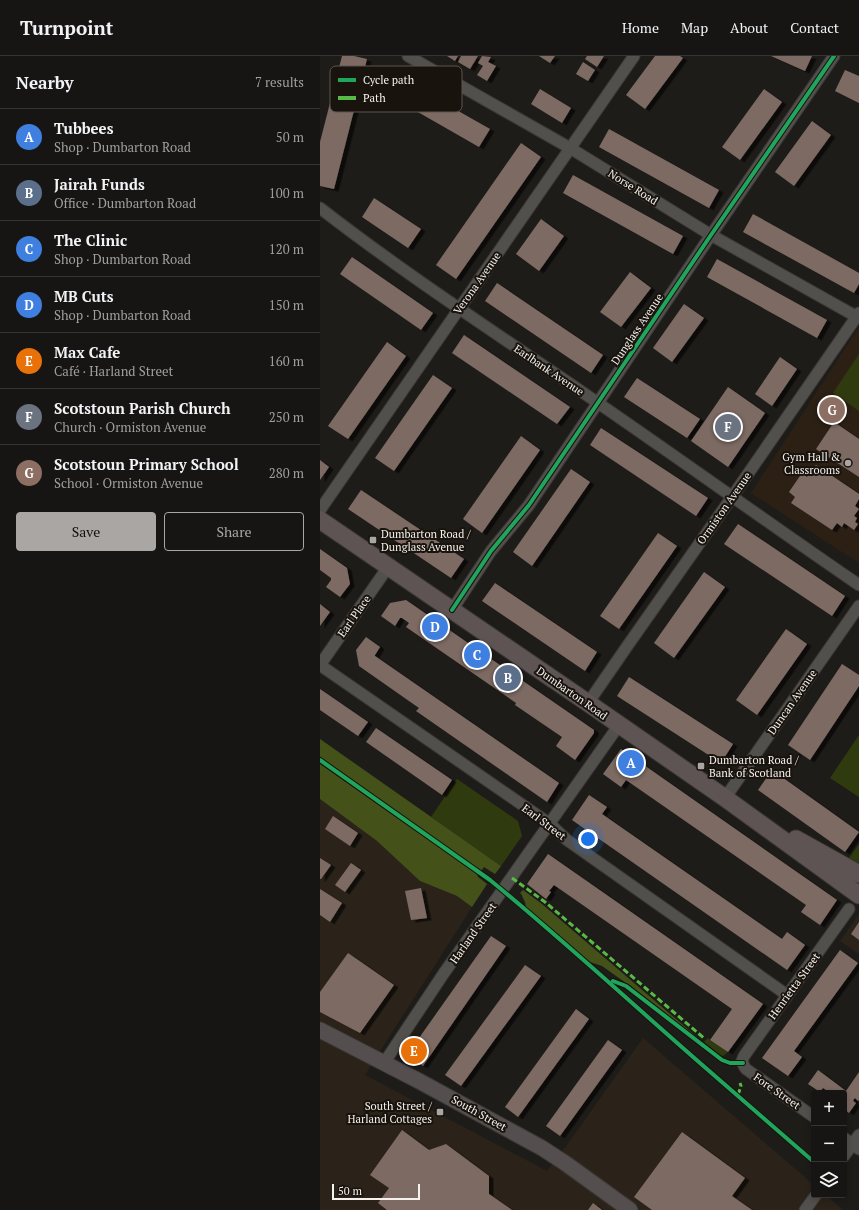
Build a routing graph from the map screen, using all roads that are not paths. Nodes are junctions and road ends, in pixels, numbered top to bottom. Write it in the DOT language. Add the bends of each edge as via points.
graph roads {
  1 [pos="408,56"];
  2 [pos="634,56"];
  3 [pos="834,56"];
  4 [pos="426,66"];
  5 [pos="462,87"];
  6 [pos="570,148"];
  7 [pos="320,208"];
  8 [pos="710,235"];
  9 [pos="459,308"];
  10 [pos="858,316"];
  11 [pos="598,403"];
  12 [pos="732,498"];
  13 [pos="320,510"];
  14 [pos="320,520"];
  15 [pos="388,566"];
  16 [pos="859,585"];
  17 [pos="859,606"];
  18 [pos="452,610"];
  19 [pos="320,665"];
  20 [pos="588,703"];
  21 [pos="619,725"];
  22 [pos="725,798"];
  23 [pos="550,824"];
  24 [pos="859,874"];
  25 [pos="854,902"];
  26 [pos="788,995"];
  27 [pos="320,1030"];
  28 [pos="384,1063"];
  29 [pos="743,1063"];
  30 [pos="811,1115"];
  31 [pos="854,1142"];
  32 [pos="847,1152"];
  33 [pos="814,1198"];
  34 [pos="630,1210"];
  35 [pos="805,1210"];
  1 -- 4 [label="street, Norse Road"];
  2 -- 6 [label="street, Verona Avenue"];
  3 -- 8 [label="street, Dunglass Avenue"];
  5 -- 6 [label="street, Norse Road"];
  6 -- 8 [label="street, Norse Road"];
  6 -- 9 [label="street, Verona Avenue"];
  7 -- 9 [label="street, Earlbank Avenue"];
  8 -- 10 [label="street, Norse Road"];
  8 -- 11 [label="street, Dunglass Avenue"];
  9 -- 11 [label="street, Earlbank Avenue"];
  9 -- 13 [label="street, Verona Avenue"];
  10 -- 12 [label="street, Ormiston Avenue"];
  11 -- 12 [label="street, Earlbank Avenue"];
  11 -- 18 [label="street, Dunglass Avenue" via="530,504 491,551"];
  12 -- 16 [label="street, Earlbank Avenue"];
  12 -- 20 [label="street, Ormiston Avenue"];
  14 -- 15 [label="main road, Dumbarton Road"];
  15 -- 18 [label="main road, Dumbarton Road"];
  15 -- 19 [label="street, Earl Place"];
  17 -- 22 [label="street, Duncan Avenue"];
  18 -- 20 [label="main road, Dumbarton Road"];
  19 -- 23 [label="street, Earl Street"];
  20 -- 21 [label="main road, Dumbarton Road"];
  21 -- 22 [label="main road, Dumbarton Road"];
  21 -- 23 [label="street, Harland Street"];
  22 -- 24 [label="main road, Dumbarton Road"];
  22 -- 25 [label="main road, Dumbarton Road"];
  23 -- 26 [label="street, Earl Street" via="567,840"];
  23 -- 28 [label="street, Harland Street" via="444,973"];
  25 -- 26 [label="street, Henrietta Street"];
  26 -- 29 [label="street, Henrietta Street" via="744,1056"];
  27 -- 28 [label="street, South Street"];
  28 -- 34 [label="street, South Street" via="542,1148"];
  29 -- 30 [label="street, Fore Street" via="746,1069"];
  31 -- 32 [label="street"];
  33 -- 35 [label="street"];
}
